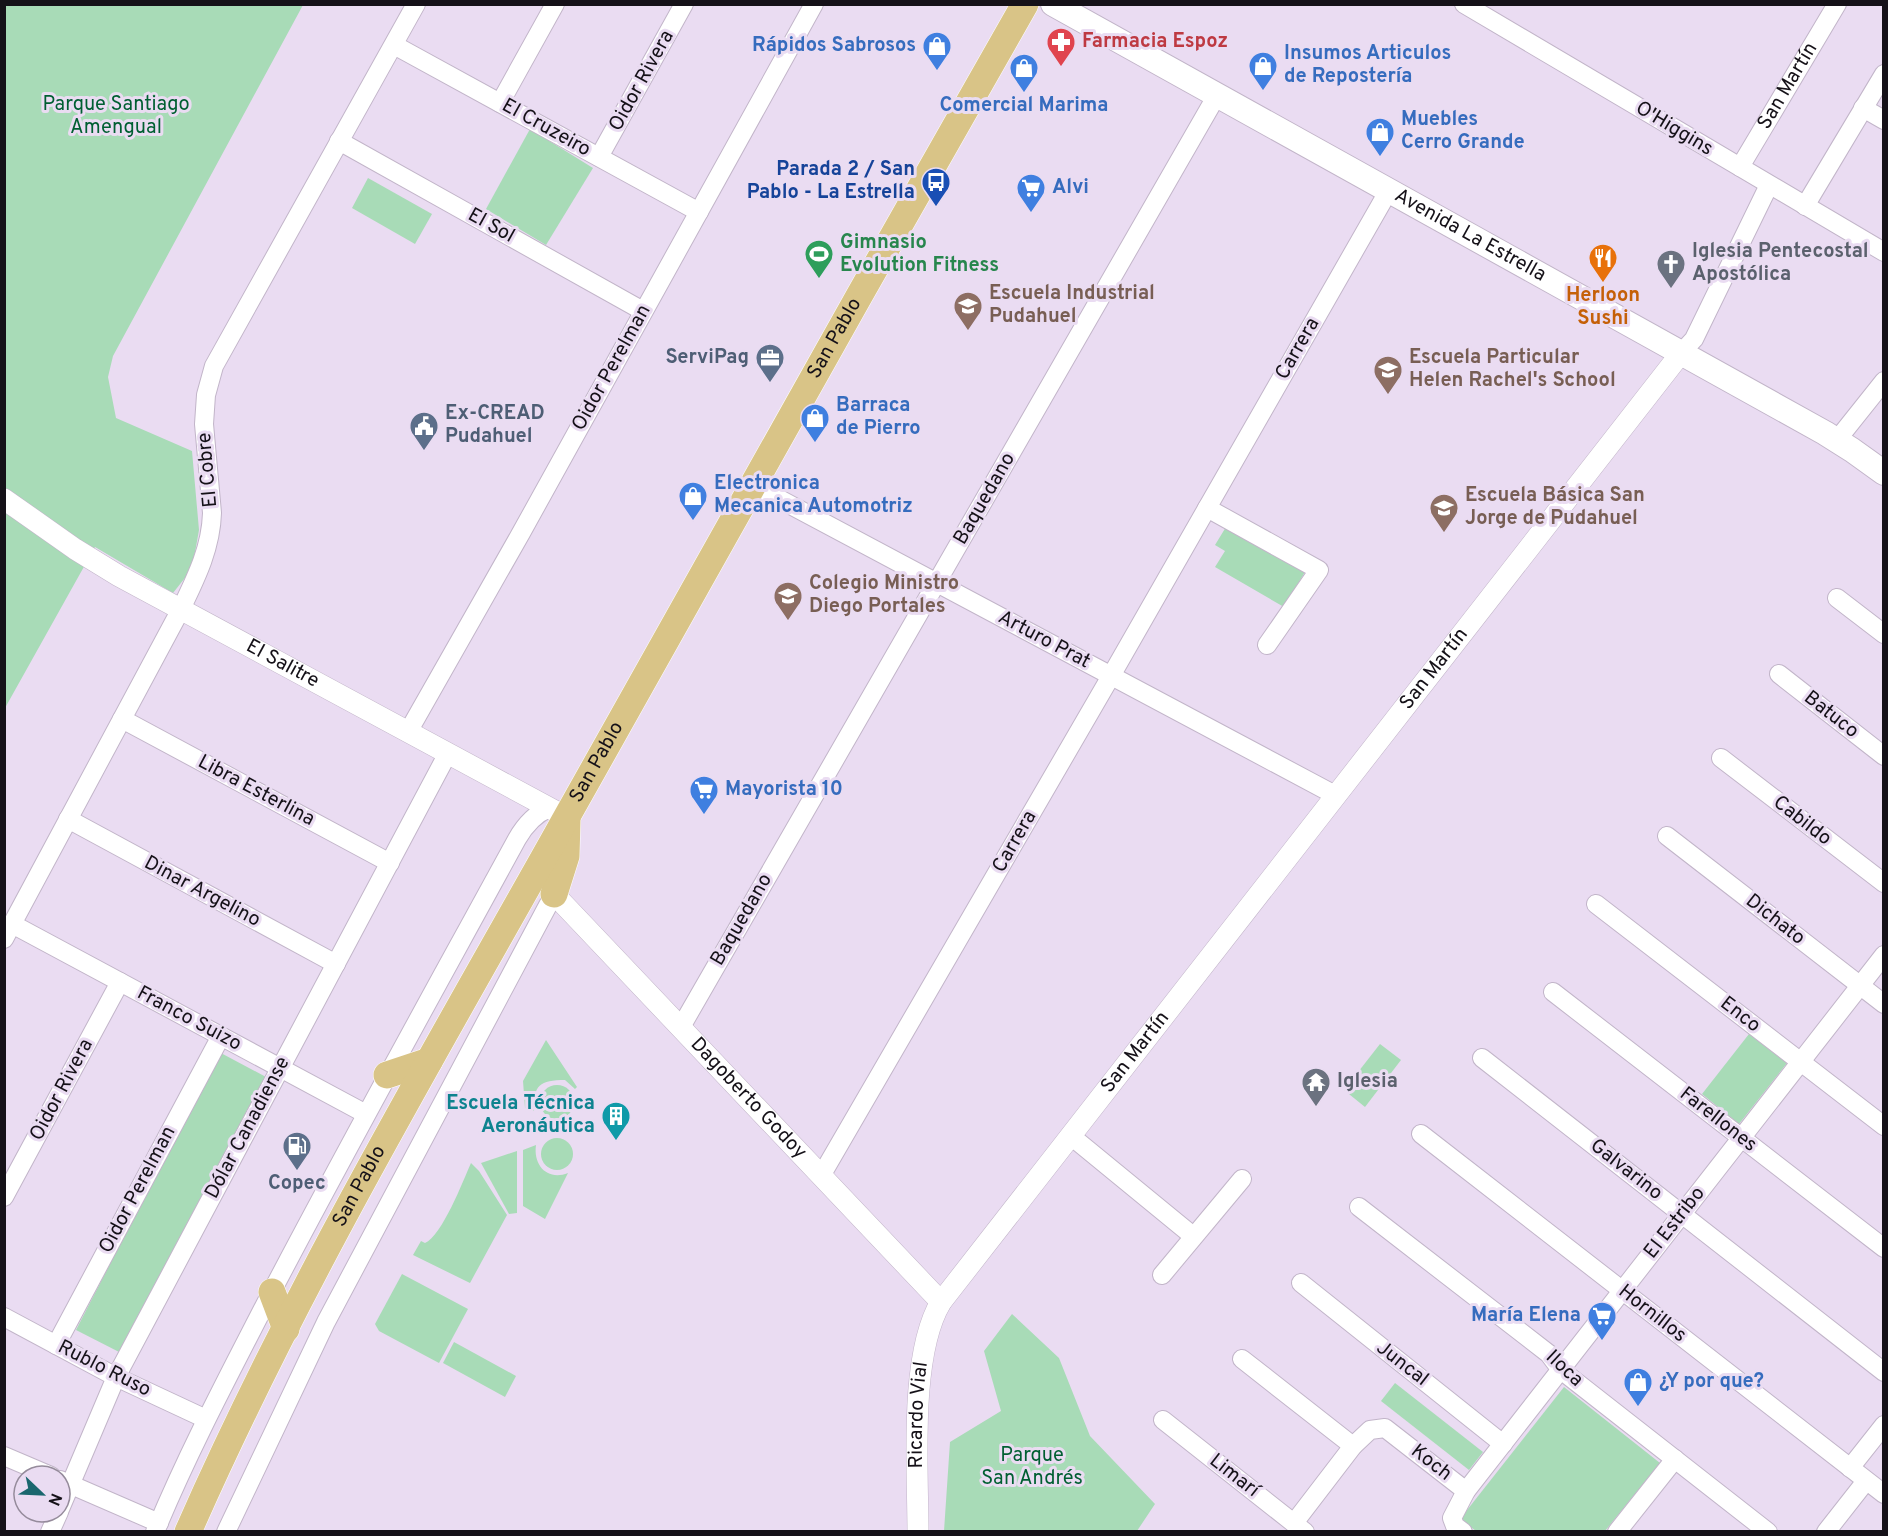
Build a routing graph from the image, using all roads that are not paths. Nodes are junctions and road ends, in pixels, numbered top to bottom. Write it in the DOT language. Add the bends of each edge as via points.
graph roads {
  1 [pos="416,4"];
  2 [pos="555,4"];
  3 [pos="684,4"];
  4 [pos="814,4"];
  5 [pos="1025,4"];
  6 [pos="1053,4"];
  7 [pos="1464,4"];
  8 [pos="1837,4"];
  9 [pos="394,45"];
  10 [pos="1884,74"];
  11 [pos="1217,95"];
  12 [pos="500,103"];
  13 [pos="1863,108"];
  14 [pos="1884,120"];
  15 [pos="339,141"];
  16 [pos="599,157"];
  17 [pos="1740,167"];
  18 [pos="1769,185"];
  19 [pos="1389,190"];
  20 [pos="1805,206"];
  21 [pos="699,212"];
  22 [pos="1884,252"];
  23 [pos="643,311"];
  24 [pos="1681,353"];
  25 [pos="1884,381"];
  26 [pos="1837,440"];
  27 [pos="1884,473"];
  28 [pos="753,485"];
  29 [pos="4,499"];
  30 [pos="1207,508"];
  31 [pos="936,583"];
  32 [pos="1837,598"];
  33 [pos="181,609"];
  34 [pos="1884,634"];
  35 [pos="1267,645"];
  36 [pos="1779,674"];
  37 [pos="1111,676"];
  38 [pos="122,718"];
  39 [pos="408,732"];
  40 [pos="448,753"];
  41 [pos="1884,756"];
  42 [pos="1721,758"];
  43 [pos="1335,795"];
  44 [pos="558,812"];
  45 [pos="68,819"];
  46 [pos="1667,836"];
  47 [pos="390,863"];
  48 [pos="1884,884"];
  49 [pos="554,894"];
  50 [pos="1596,904"];
  51 [pos="8,932"];
  52 [pos="1884,955"];
  53 [pos="336,964"];
  54 [pos="120,982"];
  55 [pos="1860,986"];
  56 [pos="1554,992"];
  57 [pos="1884,1004"];
  58 [pos="681,1027"];
  59 [pos="220,1036"];
  60 [pos="1482,1058"];
  61 [pos="429,1061"];
  62 [pos="1800,1062"];
  63 [pos="281,1068"];
  64 [pos="387,1075"];
  65 [pos="366,1114"];
  66 [pos="1884,1126"];
  67 [pos="1421,1134"];
  68 [pos="1071,1136"];
  69 [pos="1741,1138"];
  70 [pos="821,1176"];
  71 [pos="1242,1179"];
  72 [pos="4,1197"];
  73 [pos="1359,1206"];
  74 [pos="1682,1214"];
  75 [pos="1193,1236"];
  76 [pos="1884,1248"];
  77 [pos="1162,1275"];
  78 [pos="1301,1283"];
  79 [pos="1622,1290"];
  80 [pos="272,1292"];
  81 [pos="941,1302"];
  82 [pos="4,1317"];
  83 [pos="286,1329"];
  84 [pos="56,1345"];
  85 [pos="1242,1359"];
  86 [pos="1560,1370"];
  87 [pos="1884,1372"];
  88 [pos="116,1377"];
  89 [pos="206,1419"];
  90 [pos="1163,1420"];
  91 [pos="1884,1425"];
  92 [pos="1503,1444"];
  93 [pos="1353,1446"];
  94 [pos="4,1456"];
  95 [pos="1675,1459"];
  96 [pos="23,1464"];
  97 [pos="72,1468"];
  98 [pos="1850,1468"];
  99 [pos="1866,1481"];
  100 [pos="72,1485"];
  101 [pos="1466,1491"];
  102 [pos="1884,1494"];
  103 [pos="157,1527"];
  104 [pos="1299,1527"];
  105 [pos="188,1532"];
  106 [pos="226,1532"];
  107 [pos="918,1532"];
  108 [pos="1463,1532"];
  109 [pos="1617,1532"];
  110 [pos="1768,1532"];
  111 [pos="1826,1532"];
  1 -- 9 [label="street, El Cobre"];
  2 -- 12 [label="street"];
  3 -- 16 [label="street, Oidor Rivera"];
  4 -- 21 [label="street, Oidor Perelman"];
  5 -- 28 [label="main road, San Pablo"];
  6 -- 11 [label="main road, Avenida La Estrella"];
  7 -- 17 [label="street, O'Higgins"];
  8 -- 17 [label="street, San Martín"];
  9 -- 12 [label="street, El Cruzeiro"];
  9 -- 15 [label="street, El Cobre"];
  10 -- 13 [label="street"];
  11 -- 19 [label="main road, Avenida La Estrella"];
  11 -- 31 [label="street, Baquedano"];
  12 -- 16 [label="street, El Cruzeiro"];
  13 -- 14 [label="street"];
  13 -- 20 [label="street"];
  15 -- 23 [label="street, El Sol"];
  15 -- 33 [label="street, El Cobre" via="214,366 204,424 212,527 200,570"];
  16 -- 21 [label="street, El Cruzeiro"];
  17 -- 18 [label="street, O'Higgins"];
  18 -- 20 [label="street, O'Higgins"];
  18 -- 24 [label="street, San Martín" via="1694,339"];
  19 -- 24 [label="main road, Avenida La Estrella"];
  19 -- 30 [label="street, Carrera"];
  20 -- 22 [label="street, O'Higgins"];
  21 -- 23 [label="street, Oidor Perelman"];
  23 -- 39 [label="street, Oidor Perelman"];
  24 -- 26 [label="main road, Avenida La Estrella"];
  24 -- 43 [label="street, San Martín"];
  25 -- 26 [label="street"];
  26 -- 27 [label="main road, Avenida La Estrella"];
  28 -- 31 [label="street, Arturo Prat"];
  28 -- 44 [label="main road, San Pablo"];
  29 -- 33 [label="street, El Salitre" via="90,559"];
  30 -- 35 [label="street" via="1319,570"];
  30 -- 37 [label="street, Carrera"];
  31 -- 37 [label="street, Arturo Prat"];
  31 -- 58 [label="street, Baquedano"];
  32 -- 34 [label="street"];
  33 -- 38 [label="street, El Cobre"];
  33 -- 39 [label="street, El Salitre"];
  36 -- 41 [label="street, Batuco"];
  37 -- 43 [label="street, Arturo Prat"];
  37 -- 70 [label="street, Carrera"];
  38 -- 45 [label="street, El Cobre"];
  38 -- 47 [label="street, Libra Esterlina"];
  39 -- 40 [label="street, El Salitre"];
  40 -- 44 [label="street, El Salitre"];
  40 -- 47 [label="street, Dólar Canadiense"];
  42 -- 48 [label="street, Cabildo"];
  43 -- 68 [label="street, San Martín"];
  44 -- 49 [label="main road" via="566,856"];
  44 -- 61 [label="main road, San Pablo"];
  44 -- 64 [label="street, San Pablo" via="539,813 521,832"];
  45 -- 51 [label="street, El Cobre"];
  45 -- 53 [label="street, Dinar Argelino"];
  46 -- 55 [label="street, Dichato"];
  47 -- 53 [label="street, Dólar Canadiense"];
  49 -- 58 [label="street, Dagoberto Godoy"];
  49 -- 106 [label="street, San Pablo" via="326,1322"];
  50 -- 62 [label="street, Enco"];
  51 -- 54 [label="street, Franco Suizo"];
  52 -- 55 [label="street, El Estribo"];
  53 -- 63 [label="street, Dólar Canadiense"];
  54 -- 59 [label="street, Franco Suizo"];
  54 -- 72 [label="street, Oidor Rivera"];
  55 -- 57 [label="street, Dichato"];
  55 -- 62 [label="street, El Estribo"];
  56 -- 69 [label="street, Farellones"];
  58 -- 70 [label="street, Dagoberto Godoy"];
  59 -- 63 [label="street, Franco Suizo"];
  59 -- 84 [label="street, Oidor Perelman"];
  60 -- 74 [label="street, Galvarino"];
  61 -- 64 [label="main road"];
  61 -- 83 [label="main road, San Pablo"];
  62 -- 66 [label="street, Enco"];
  62 -- 69 [label="street, El Estribo"];
  63 -- 65 [label="street, Franco Suizo"];
  63 -- 88 [label="street, Dólar Canadiense"];
  64 -- 65 [label="street, San Pablo"];
  65 -- 80 [label="street, San Pablo"];
  67 -- 79 [label="street, Hornillos"];
  68 -- 75 [label="street"];
  68 -- 81 [label="street, San Martín"];
  69 -- 74 [label="street, El Estribo"];
  69 -- 76 [label="street, Farellones"];
  70 -- 81 [label="street, Dagoberto Godoy"];
  71 -- 75 [label="street"];
  73 -- 86 [label="street, Iloca" via="1550,1354"];
  74 -- 79 [label="street, El Estribo"];
  74 -- 87 [label="street, Galvarino"];
  75 -- 77 [label="street"];
  78 -- 92 [label="street, Juncal"];
  79 -- 86 [label="street, El Estribo"];
  79 -- 98 [label="street, Hornillos"];
  80 -- 83 [label="main road"];
  80 -- 89 [label="street, San Pablo"];
  81 -- 107 [label="street, Ricardo Vial" via="929,1332 920,1383"];
  82 -- 84 [label="street, Rublo Ruso"];
  83 -- 105 [label="main road, San Pablo"];
  84 -- 88 [label="street, Rublo Ruso"];
  85 -- 93 [label="street"];
  86 -- 92 [label="street, El Estribo"];
  86 -- 95 [label="street, Iloca"];
  88 -- 89 [label="street, Rublo Ruso"];
  88 -- 97 [label="street, Dólar Canadiense"];
  89 -- 103 [label="street, San Pablo"];
  90 -- 104 [label="street, Limarí"];
  91 -- 98 [label="street"];
  92 -- 101 [label="street, El Estribo"];
  93 -- 101 [label="street, Koch" via="1370,1430 1385,1428"];
  93 -- 104 [label="street"];
  94 -- 96 [label="street"];
  95 -- 109 [label="street"];
  95 -- 110 [label="street, Iloca"];
  98 -- 99 [label="street, Hornillos"];
  99 -- 102 [label="street, Hornillos"];
  99 -- 111 [label="street"];
  100 -- 103 [label="street"];
  101 -- 108 [label="street, Koch" via="1452,1518"];
}
